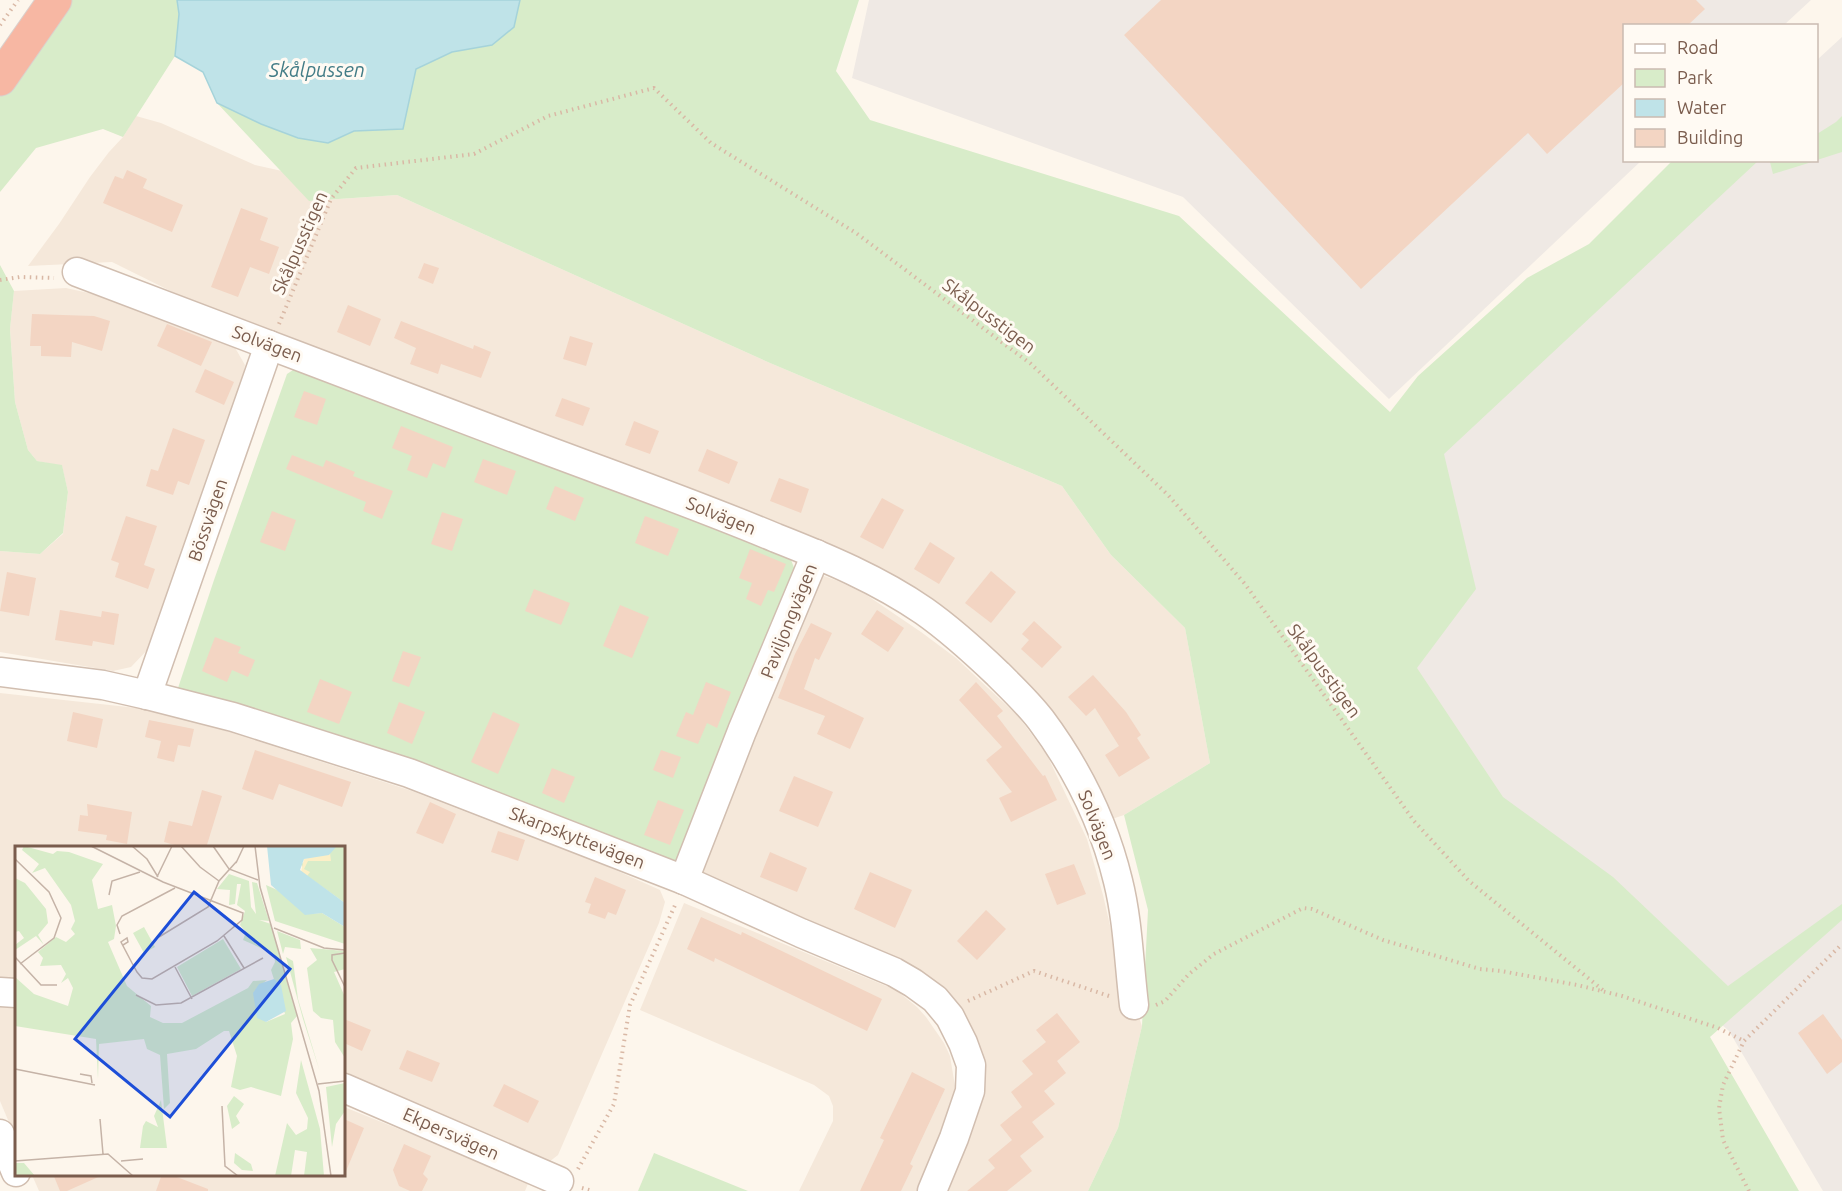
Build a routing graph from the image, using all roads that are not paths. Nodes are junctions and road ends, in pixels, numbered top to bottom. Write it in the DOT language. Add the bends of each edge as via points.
graph roads {
  1 [pos="55,0"];
  2 [pos="0,80"];
  3 [pos="77,272"];
  4 [pos="269,345"];
  5 [pos="816,554"];
  6 [pos="0,672"];
  7 [pos="147,695"];
  8 [pos="680,893"];
  9 [pos="0,992"];
  10 [pos="15,993"];
  11 [pos="1134,1005"];
  12 [pos="345,1088"];
  13 [pos="0,1134"];
  14 [pos="15,1168"];
  15 [pos="18,1176"];
  16 [pos="559,1181"];
  17 [pos="25,1191"];
  18 [pos="932,1191"];
  1 -- 2 [label="highway"];
  3 -- 4 [label="street, Solvägen"];
  4 -- 5 [label="street, Solvägen"];
  4 -- 7 [label="street, Bössvägen"];
  5 -- 8 [label="street, Paviljongvägen"];
  5 -- 11 [label="street, Solvägen" via="923,610 986,662 1021,696 1049,732 1087,794 1106,840 1123,904"];
  6 -- 7 [label="street, Skarpskyttevägen"];
  7 -- 8 [label="street, Skarpskyttevägen" via="233,717 409,774"];
  8 -- 18 [label="street, Skarpskyttevägen" via="801,933 894,972 935,999 950,1017 966,1050 972,1076 954,1138"];
  9 -- 10 [label="street"];
  12 -- 16 [label="street, Ekpersvägen"];
  13 -- 14 [label="street"];
  15 -- 17 [label="street"];
}
